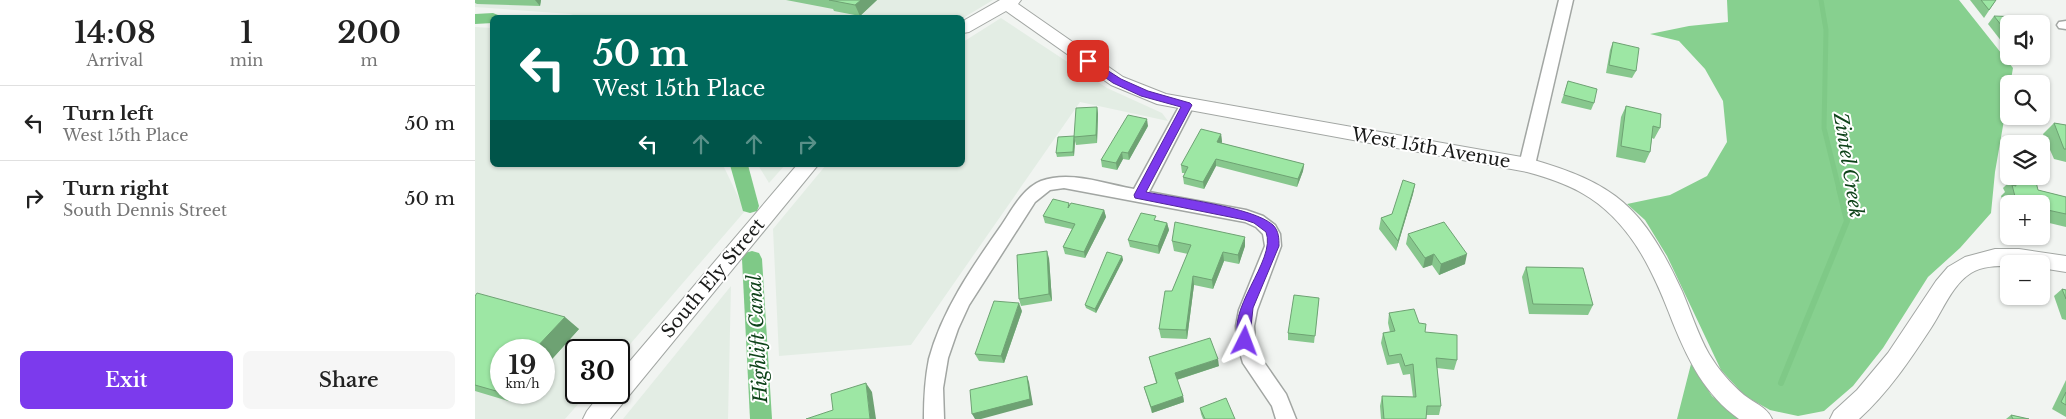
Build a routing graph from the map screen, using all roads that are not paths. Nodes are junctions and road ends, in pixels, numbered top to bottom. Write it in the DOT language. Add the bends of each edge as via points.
graph roads {
  1 [pos="1567,0"];
  2 [pos="1009,2"];
  3 [pos="965,27"];
  4 [pos="1187,105"];
  5 [pos="1527,165"];
  6 [pos="806,167"];
  7 [pos="1139,195"];
  8 [pos="2066,264"];
  9 [pos="630,378"];
  10 [pos="608,404"];
  11 [pos="595,419"];
  12 [pos="934,419"];
  13 [pos="1286,419"];
  14 [pos="1760,419"];
  15 [pos="1842,419"];
  1 -- 5 [label="street"];
  2 -- 3 [label="street"];
  2 -- 4 [label="street, West 15th Avenue" via="1117,81 1145,94"];
  4 -- 5 [label="street, West 15th Avenue"];
  4 -- 7 [label="street"];
  5 -- 14 [label="street, West 15th Avenue" via="1578,182 1598,193 1627,218 1658,265 1710,374 1737,405"];
  6 -- 9 [label="street, South Ely Street"];
  7 -- 12 [label="street" via="1073,182 1056,182 1036,190 956,310 940,348 934,388"];
  7 -- 13 [label="street" via="1246,216 1258,220 1270,230 1273,246 1247,308 1245,341 1255,368 1281,402"];
  8 -- 15 [label="street" via="1991,259 1972,263 1957,272 1944,286 1925,319 1881,380"];
  10 -- 11 [label="street, South Ely Street"];
}
